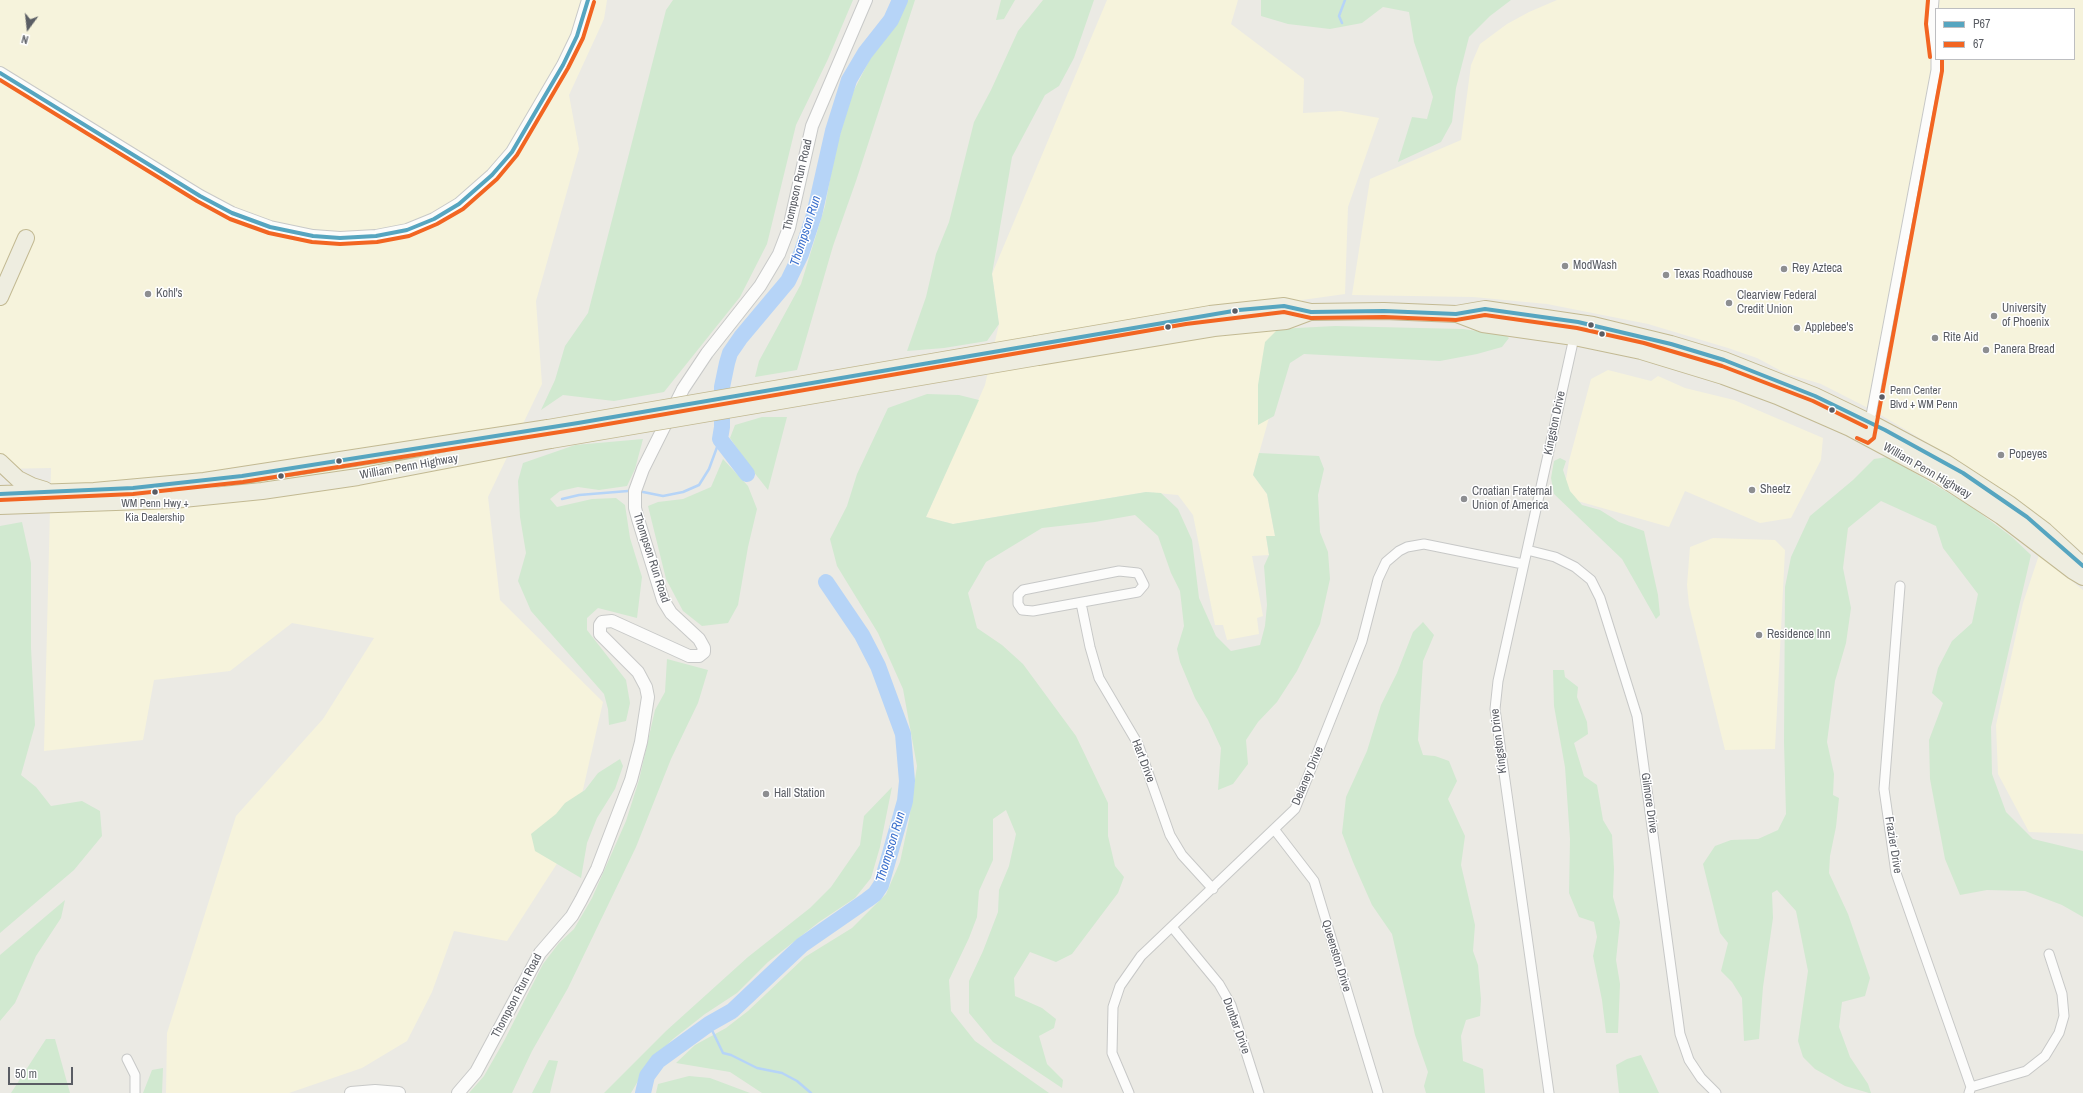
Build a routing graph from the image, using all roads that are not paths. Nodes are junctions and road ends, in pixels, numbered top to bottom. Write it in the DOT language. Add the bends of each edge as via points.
graph roads {
  1 [pos="588,0"];
  2 [pos="866,0"];
  3 [pos="1934,0"];
  4 [pos="1935,48"];
  5 [pos="1936,60"];
  6 [pos="0,73"];
  7 [pos="26,238"];
  8 [pos="0,297"];
  9 [pos="1576,330"];
  10 [pos="1866,431"];
  11 [pos="550,434"];
  12 [pos="0,462"];
  13 [pos="56,493"];
  14 [pos="0,494"];
  15 [pos="0,506"];
  16 [pos="1527,550"];
  17 [pos="1524,564"];
  18 [pos="2083,566"];
  19 [pos="2083,577"];
  20 [pos="1900,586"];
  21 [pos="1081,604"];
  22 [pos="1274,829"];
  23 [pos="1213,888"];
  24 [pos="1172,927"];
  25 [pos="2048,954"];
  26 [pos="127,1059"];
  27 [pos="1970,1090"];
  28 [pos="135,1093"];
  29 [pos="351,1093"];
  30 [pos="399,1093"];
  31 [pos="458,1093"];
  32 [pos="1129,1093"];
  33 [pos="1259,1093"];
  34 [pos="1378,1093"];
  35 [pos="1549,1093"];
  36 [pos="1716,1093"];
  1 -- 6 [label="street" via="577,36 563,65 512,152 492,175 460,204 434,219 407,230 376,236 313,236 273,228 232,213"];
  2 -- 31 [label="street, Thompson Run Road" via="812,126 789,228 779,254 760,286 707,353 683,389 635,491 635,508 663,600 671,613 699,639 704,652 699,656 689,656 612,621 602,622 600,625 600,634 638,672 648,697 642,736 630,780 597,869 581,900 572,916 540,953 476,1072"];
  3 -- 4 [label="street" via="1932,24"];
  5 -- 10 [label="street"];
  7 -- 8 [label="highway"];
  9 -- 10 [label="highway, William Penn Highway" via="1723,376"];
  9 -- 11 [label="highway, William Penn Highway, bridge" via="1483,324 1456,314 1384,311 1311,312 1286,321 1037,351"];
  9 -- 16 [label="street, Kingston Drive"];
  10 -- 18 [label="highway, William Penn Highway" via="1946,463 2045,531"];
  10 -- 19 [label="highway, William Penn Highway" via="1955,485"];
  11 -- 13 [label="highway, William Penn Highway" via="412,448 242,476"];
  11 -- 15 [label="highway, William Penn Highway" via="380,473 262,491 173,500"];
  12 -- 13 [label="highway" via="12,475 25,483"];
  13 -- 14 [label="highway, William Penn Highway"];
  16 -- 17 [label="street, Kingston Drive"];
  16 -- 36 [label="street, Gilmore Drive" via="1555,557 1575,567 1591,580 1600,598 1637,716 1680,1034 1689,1060 1701,1078"];
  17 -- 22 [label="street, Delaney Drive" via="1424,544 1407,547 1386,562 1378,579 1362,641 1305,786 1295,809"];
  17 -- 35 [label="street, Kingston Drive" via="1494,709"];
  20 -- 27 [label="street, Frazier Drive" via="1884,789 1896,873"];
  21 -- 21 [label="street" via="1138,592 1144,584 1138,573 1119,571 1023,590 1018,595 1018,604 1022,610 1033,611"];
  21 -- 23 [label="street, Hart Drive" via="1099,678 1138,744 1170,835 1182,855"];
  22 -- 23 [label="street, Delaney Drive"];
  22 -- 34 [label="street, Queenston Drive" via="1314,881"];
  23 -- 24 [label="street, Delaney Drive"];
  24 -- 32 [label="street, Delaney Drive" via="1141,956 1120,986 1112,1007 1112,1053"];
  24 -- 33 [label="street, Dunbar Drive" via="1220,984 1231,1005"];
  25 -- 27 [label="street" via="2062,994 2064,1016 2059,1034 2045,1056 2026,1071"];
  26 -- 28 [label="street" via="135,1075"];
  29 -- 30 [label="street"];
}
